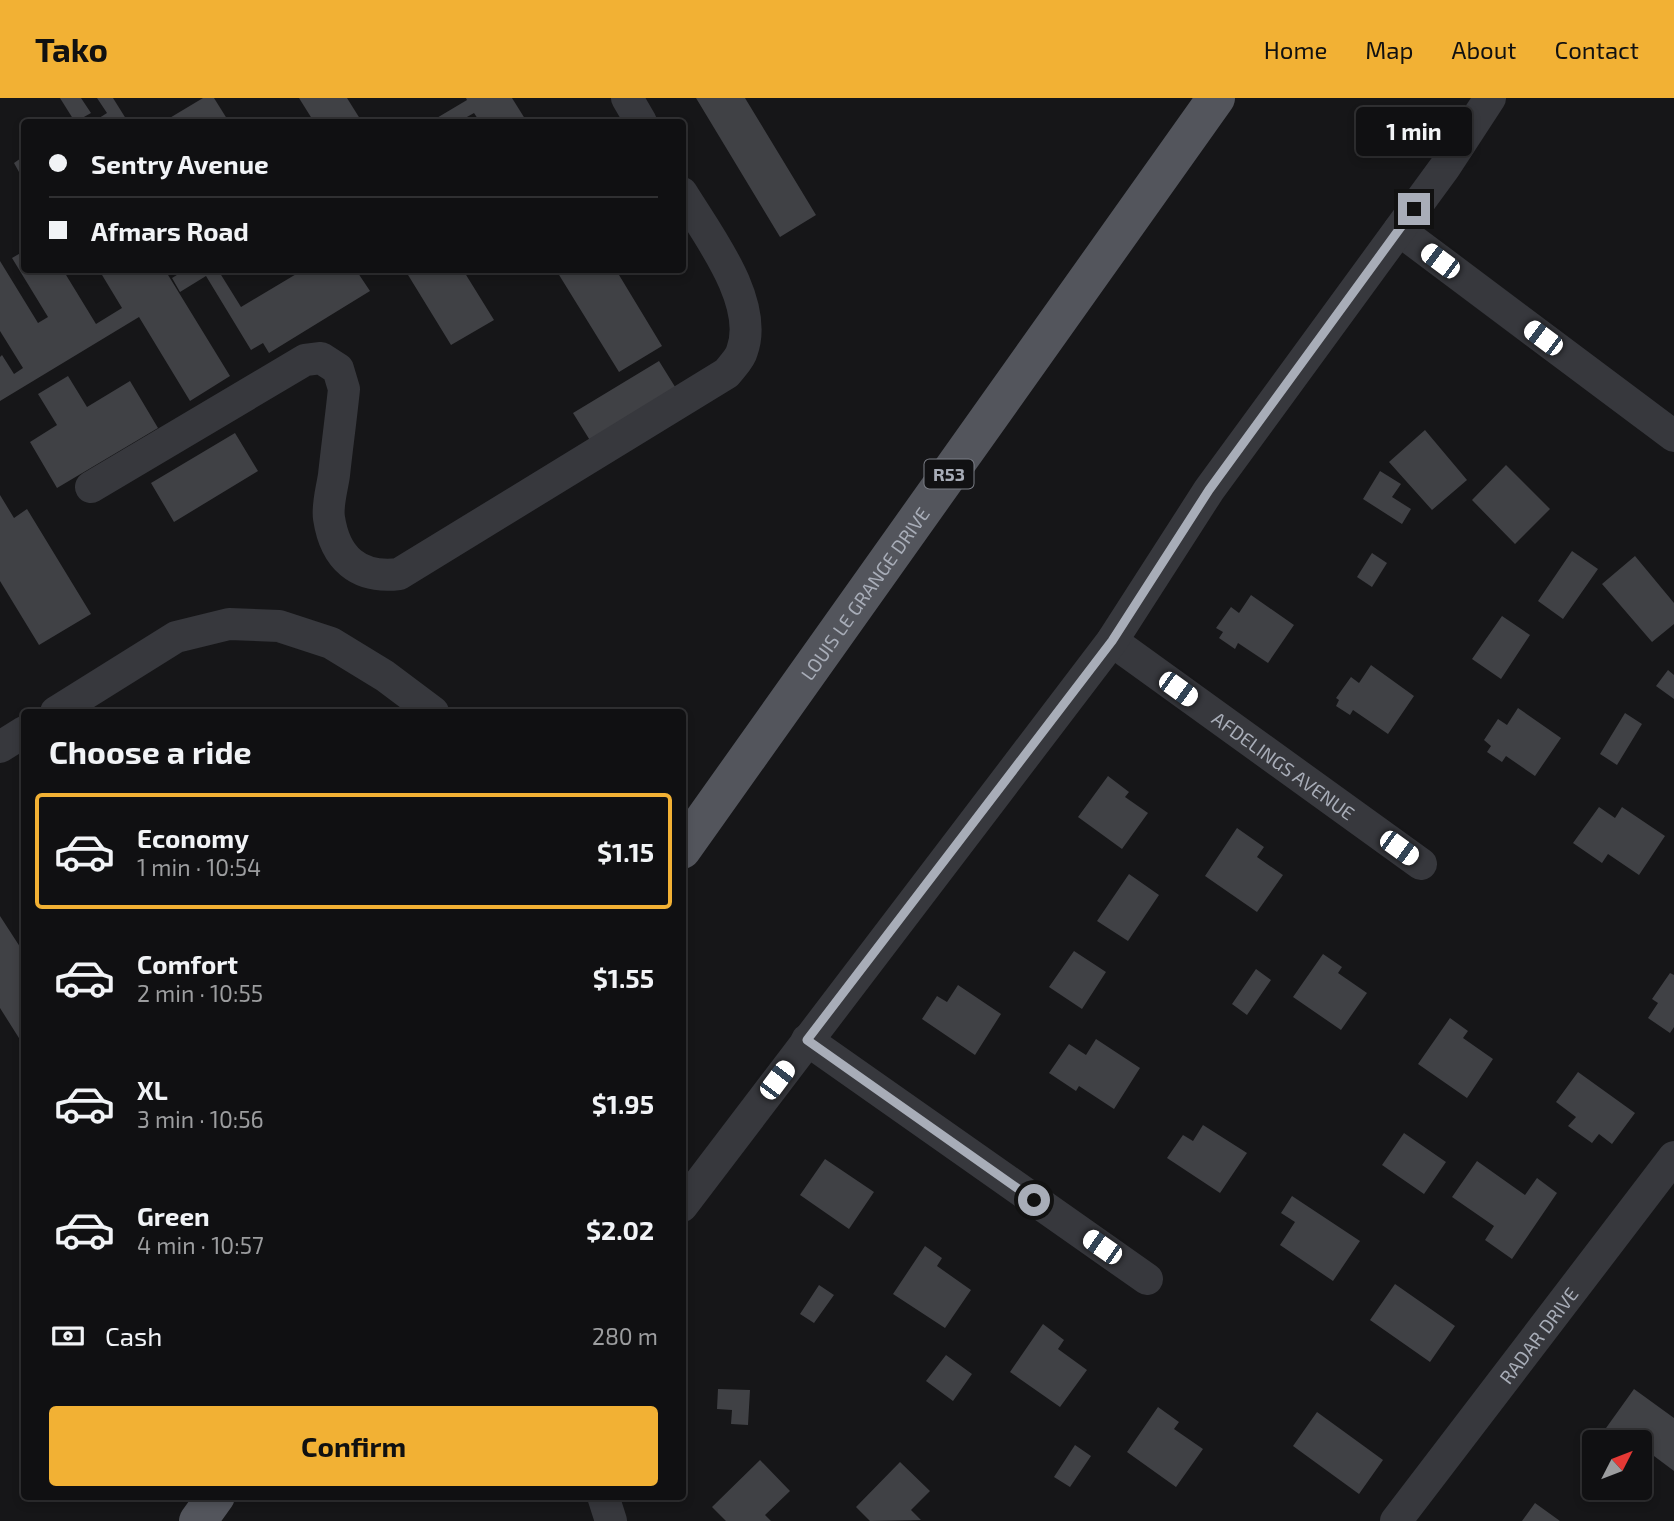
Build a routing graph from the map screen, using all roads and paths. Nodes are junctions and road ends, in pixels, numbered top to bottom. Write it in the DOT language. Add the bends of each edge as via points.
graph roads {
  1 [pos="627,98"];
  2 [pos="1216,98"];
  3 [pos="1490,98"];
  4 [pos="639,119"];
  5 [pos="686,200"];
  6 [pos="1399,230"];
  7 [pos="1674,436"];
  8 [pos="91,487"];
  9 [pos="1112,641"];
  10 [pos="61,709"];
  11 [pos="429,709"];
  12 [pos="21,734"];
  13 [pos="0,747"];
  14 [pos="686,844"];
  15 [pos="1421,864"];
  16 [pos="807,1040"];
  17 [pos="1674,1157"];
  18 [pos="686,1201"];
  19 [pos="1147,1279"];
  20 [pos="213,1500"];
  21 [pos="604,1500"];
  22 [pos="1400,1516"];
  23 [pos="198,1521"];
  24 [pos="611,1521"];
  1 -- 4 [label="street"];
  2 -- 14 [label="main road, LOUIS LE GRANGE DRIVE / R53"];
  3 -- 6 [label="street"];
  5 -- 8 [label="street" via="739,290 747,327 742,353 727,373 399,574 380,577 361,571 334,540 329,515 344,389 338,369 321,358 305,360"];
  6 -- 7 [label="street"];
  6 -- 9 [label="street" via="1209,490"];
  9 -- 15 [label="street, AFDELINGS AVENUE"];
  9 -- 16 [label="street"];
  10 -- 11 [label="street" via="176,637 229,624 279,626 331,643"];
  12 -- 13 [label="street"];
  16 -- 18 [label="street"];
  16 -- 19 [label="street"];
  17 -- 22 [label="street, RADAR DRIVE"];
  20 -- 23 [label="main road"];
  21 -- 24 [label="street"];
}
